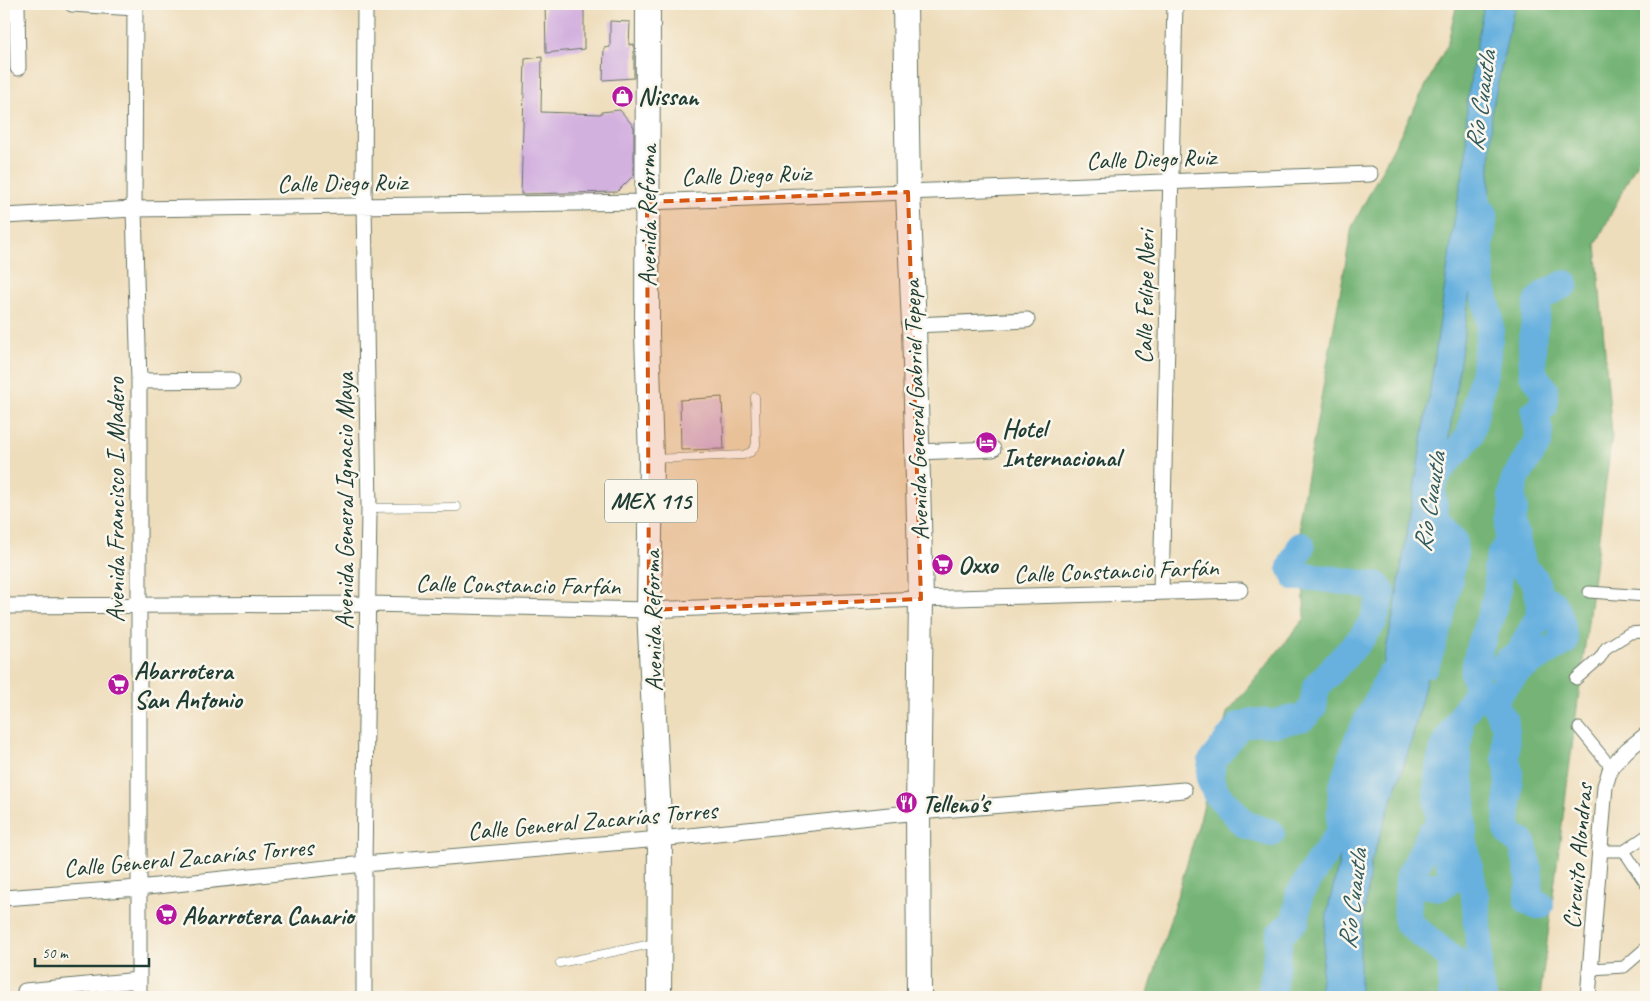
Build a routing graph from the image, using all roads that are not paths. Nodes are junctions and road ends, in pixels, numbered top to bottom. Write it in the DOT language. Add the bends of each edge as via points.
graph roads {
  1 [pos="17,4"];
  2 [pos="72,4"];
  3 [pos="365,4"];
  4 [pos="648,4"];
  5 [pos="905,4"];
  6 [pos="1176,4"];
  7 [pos="135,6"];
  8 [pos="18,68"];
  9 [pos="1370,174"];
  10 [pos="1170,181"];
  11 [pos="908,192"];
  12 [pos="647,202"];
  13 [pos="364,205"];
  14 [pos="134,209"];
  15 [pos="4,216"];
  16 [pos="1027,320"];
  17 [pos="914,325"];
  18 [pos="232,380"];
  19 [pos="139,381"];
  20 [pos="755,397"];
  21 [pos="993,449"];
  22 [pos="917,452"];
  23 [pos="651,459"];
  24 [pos="457,507"];
  25 [pos="369,508"];
  26 [pos="1240,590"];
  27 [pos="1161,592"];
  28 [pos="1589,592"];
  29 [pos="1646,596"];
  30 [pos="921,599"];
  31 [pos="369,604"];
  32 [pos="4,606"];
  33 [pos="139,606"];
  34 [pos="649,610"];
  35 [pos="1646,629"];
  36 [pos="1576,679"];
  37 [pos="1579,728"];
  38 [pos="1646,735"];
  39 [pos="1611,767"];
  40 [pos="1184,790"];
  41 [pos="918,812"];
  42 [pos="1646,836"];
  43 [pos="660,839"];
  44 [pos="1624,851"];
  45 [pos="1600,852"];
  46 [pos="364,864"];
  47 [pos="1646,884"];
  48 [pos="138,888"];
  49 [pos="4,898"];
  50 [pos="660,942"];
  51 [pos="1646,948"];
  52 [pos="560,963"];
  53 [pos="1590,969"];
  54 [pos="139,980"];
  55 [pos="25,991"];
  56 [pos="139,997"];
  57 [pos="364,997"];
  58 [pos="659,997"];
  59 [pos="919,997"];
  60 [pos="1588,997"];
  1 -- 8 [label="street"];
  2 -- 7 [label="street"];
  3 -- 13 [label="street, Avenida General Ignacio Maya"];
  4 -- 12 [label="main road, Avenida Reforma / MEX 115"];
  5 -- 11 [label="main road, Avenida General Gabriel Tepepa"];
  6 -- 10 [label="street, Calle Felipe Neri"];
  7 -- 14 [label="street, Avenida Francisco I. Madero"];
  9 -- 10 [label="street, Calle Diego Ruiz"];
  10 -- 11 [label="street, Calle Diego Ruiz"];
  10 -- 27 [label="street, Calle Felipe Neri"];
  11 -- 12 [label="street, Calle Diego Ruiz"];
  11 -- 17 [label="main road, Avenida General Gabriel Tepepa"];
  12 -- 13 [label="street, Calle Diego Ruiz"];
  12 -- 23 [label="main road, Avenida Reforma / MEX 115"];
  13 -- 14 [label="street, Calle Diego Ruiz"];
  13 -- 25 [label="street, Avenida General Ignacio Maya"];
  14 -- 15 [label="street, Calle Diego Ruiz"];
  14 -- 19 [label="street, Avenida Francisco I. Madero"];
  16 -- 17 [label="street"];
  17 -- 22 [label="main road, Avenida General Gabriel Tepepa"];
  18 -- 19 [label="street"];
  19 -- 33 [label="street, Avenida Francisco I. Madero"];
  20 -- 23 [label="lane" via="756,445 752,452"];
  21 -- 22 [label="street"];
  22 -- 30 [label="main road, Avenida General Gabriel Tepepa"];
  23 -- 34 [label="main road, Avenida Reforma / MEX 115"];
  24 -- 25 [label="lane"];
  25 -- 31 [label="street, Avenida General Ignacio Maya"];
  26 -- 27 [label="street, Calle Constancio Farfán"];
  27 -- 30 [label="street, Calle Constancio Farfán"];
  28 -- 29 [label="street"];
  30 -- 34 [label="street, Calle Constancio Farfán"];
  30 -- 41 [label="main road, Avenida General Gabriel Tepepa"];
  31 -- 33 [label="street, Calle Constancio Farfán"];
  31 -- 34 [label="street, Calle Constancio Farfán"];
  31 -- 46 [label="street, Avenida General Ignacio Maya"];
  32 -- 33 [label="street, Calle Constancio Farfán"];
  33 -- 48 [label="street, Avenida Francisco I. Madero"];
  34 -- 43 [label="main road, Avenida Reforma / MEX 115"];
  35 -- 36 [label="street" via="1630,633 1606,648 1600,658"];
  37 -- 39 [label="street"];
  38 -- 39 [label="street, Circuito Alondras"];
  39 -- 45 [label="street, Circuito Alondras" via="1605,786"];
  40 -- 41 [label="street, Calle General Zacarías Torres"];
  41 -- 43 [label="street, Calle General Zacarías Torres"];
  41 -- 59 [label="main road, Avenida General Gabriel Tepepa"];
  42 -- 44 [label="street"];
  43 -- 46 [label="street, Calle General Zacarías Torres"];
  43 -- 50 [label="main road, Avenida Reforma / MEX 115"];
  44 -- 45 [label="street"];
  44 -- 47 [label="street"];
  45 -- 53 [label="street, Circuito Alondras"];
  46 -- 48 [label="street, Calle General Zacarías Torres"];
  46 -- 57 [label="street, Avenida General Ignacio Maya"];
  48 -- 49 [label="street, Calle General Zacarías Torres"];
  48 -- 54 [label="street, Avenida Francisco I. Madero"];
  50 -- 52 [label="lane"];
  50 -- 58 [label="main road, Avenida Reforma / MEX 115"];
  51 -- 53 [label="street" via="1624,967"];
  53 -- 60 [label="street, Circuito Alondras"];
  54 -- 55 [label="street"];
  54 -- 56 [label="street, Avenida Francisco I. Madero"];
}
